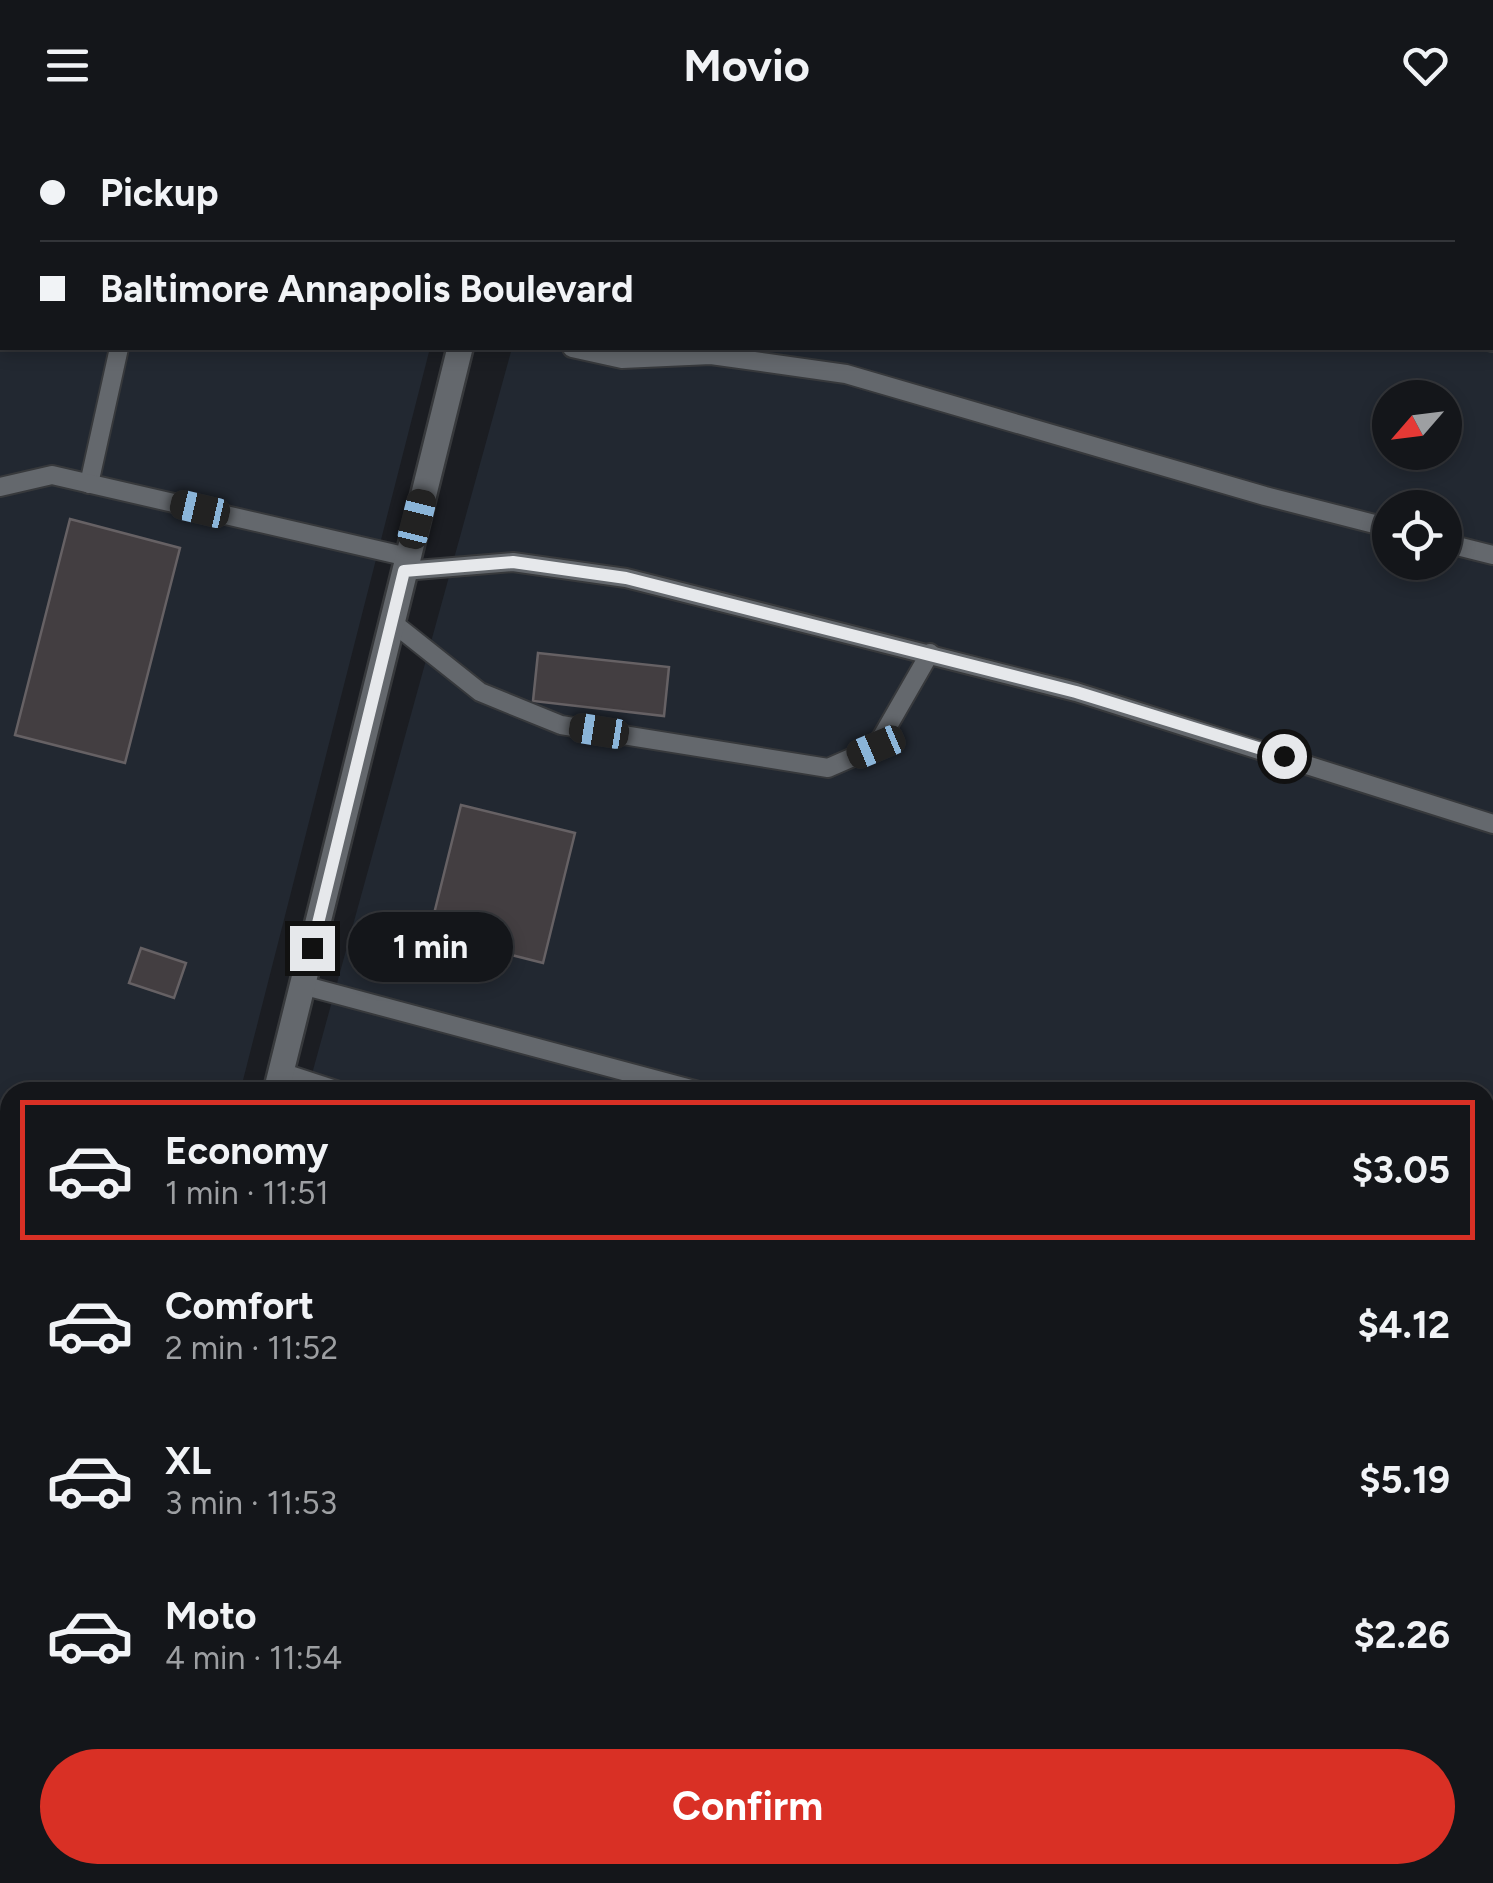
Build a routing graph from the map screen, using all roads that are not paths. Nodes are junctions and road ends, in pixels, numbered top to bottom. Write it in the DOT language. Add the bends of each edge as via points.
graph roads {
  1 [pos="119,350"];
  2 [pos="460,350"];
  3 [pos="581,350"];
  4 [pos="88,484"];
  5 [pos="0,488"];
  6 [pos="1372,523"];
  7 [pos="1462,547"];
  8 [pos="1493,555"];
  9 [pos="406,564"];
  10 [pos="392,622"];
  11 [pos="930,653"];
  12 [pos="1493,824"];
  13 [pos="302,985"];
  14 [pos="278,1082"];
  15 [pos="665,1082"];
  1 -- 4 [label="lane"];
  2 -- 9 [label="street"];
  3 -- 6 [label="lane" via="622,359 710,356 846,374"];
  4 -- 5 [label="lane" via="52,475"];
  4 -- 9 [label="lane"];
  7 -- 8 [label="lane"];
  9 -- 10 [label="street"];
  9 -- 11 [label="lane" via="513,562 626,578"];
  10 -- 11 [label="lane" via="480,692 561,725 828,768 876,747"];
  10 -- 13 [label="street"];
  11 -- 12 [label="lane" via="1076,692"];
  13 -- 14 [label="street"];
  13 -- 15 [label="lane"];
}
